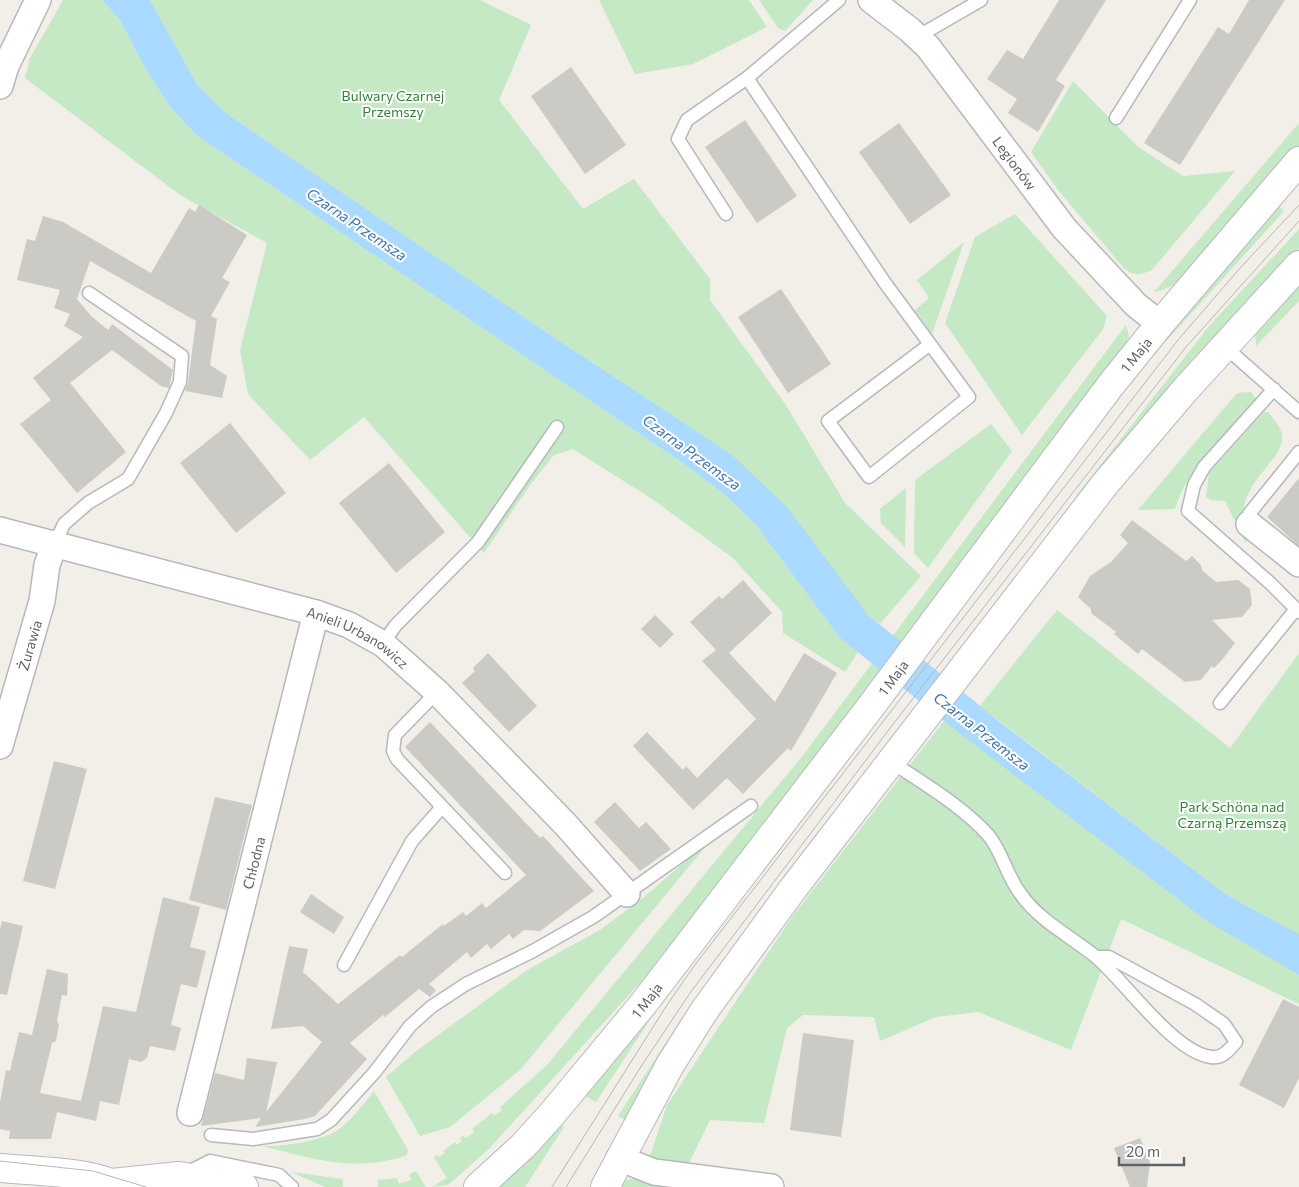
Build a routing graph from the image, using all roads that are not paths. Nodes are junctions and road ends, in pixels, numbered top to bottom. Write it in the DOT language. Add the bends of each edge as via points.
graph roads {
  1 [pos="38,0"];
  2 [pos="839,0"];
  3 [pos="871,0"];
  4 [pos="981,0"];
  5 [pos="1190,0"];
  6 [pos="917,37"];
  7 [pos="2,72"];
  8 [pos="747,78"];
  9 [pos="1116,118"];
  10 [pos="1299,161"];
  11 [pos="726,214"];
  12 [pos="1299,266"];
  13 [pos="89,293"];
  14 [pos="1160,324"];
  15 [pos="929,345"];
  16 [pos="1224,346"];
  17 [pos="1274,389"];
  18 [pos="1299,412"];
  19 [pos="557,427"];
  20 [pos="1299,452"];
  21 [pos="1249,524"];
  22 [pos="0,530"];
  23 [pos="55,543"];
  24 [pos="1299,564"];
  25 [pos="1297,610"];
  26 [pos="316,613"];
  27 [pos="382,644"];
  28 [pos="437,692"];
  29 [pos="1220,703"];
  30 [pos="0,746"];
  31 [pos="890,760"];
  32 [pos="751,806"];
  33 [pos="442,807"];
  34 [pos="505,873"];
  35 [pos="627,894"];
  36 [pos="1096,957"];
  37 [pos="344,965"];
  38 [pos="190,1113"];
  39 [pos="211,1136"];
  40 [pos="619,1158"];
  41 [pos="0,1168"];
  42 [pos="179,1176"];
  43 [pos="115,1185"];
  44 [pos="244,1187"];
  45 [pos="292,1187"];
  46 [pos="478,1187"];
  47 [pos="605,1187"];
  48 [pos="771,1187"];
  1 -- 7 [label="street"];
  2 -- 8 [label="lane"];
  3 -- 6 [label="street, Legionów"];
  4 -- 6 [label="lane"];
  5 -- 9 [label="lane"];
  6 -- 14 [label="street, Legionów" via="1064,228 1136,305"];
  8 -- 11 [label="lane" via="687,120 678,139"];
  8 -- 15 [label="lane"];
  10 -- 14 [label="main road, 1 Maja"];
  12 -- 16 [label="main road"];
  13 -- 23 [label="lane" via="182,356 180,382 128,479 82,508 64,524"];
  14 -- 46 [label="main road, 1 Maja" via="644,1003 540,1127"];
  15 -- 15 [label="lane" via="969,397 869,477 828,420"];
  16 -- 17 [label="lane"];
  16 -- 31 [label="main road" via="1141,439"];
  17 -- 18 [label="lane"];
  17 -- 25 [label="lane" via="1204,467 1194,485 1188,511"];
  19 -- 27 [label="lane" via="478,542 395,626"];
  20 -- 21 [label="lane" via="1248,514"];
  21 -- 24 [label="street"];
  22 -- 23 [label="street, Anieli Urbanowicz"];
  23 -- 26 [label="street, Anieli Urbanowicz"];
  23 -- 30 [label="street, Żurawia" via="47,565 42,601"];
  25 -- 29 [label="lane"];
  26 -- 27 [label="street, Anieli Urbanowicz" via="349,625"];
  26 -- 38 [label="street, Chłodna"];
  27 -- 28 [label="street, Anieli Urbanowicz"];
  28 -- 33 [label="lane" via="395,735 392,743 397,759"];
  28 -- 35 [label="street, Anieli Urbanowicz" via="566,825"];
  31 -- 36 [label="lane" via="948,800 989,837 1019,893 1034,910"];
  31 -- 40 [label="main road" via="704,1011"];
  32 -- 35 [label="lane"];
  33 -- 34 [label="lane"];
  33 -- 37 [label="lane" via="412,841"];
  35 -- 39 [label="lane" via="593,917 466,984 431,1007 410,1026 374,1073 331,1120 317,1128 254,1139"];
  36 -- 36 [label="lane" via="1141,1006 1190,1048 1211,1058 1224,1055 1236,1042 1224,1024 1195,1004 1109,958"];
  40 -- 47 [label="main road"];
  40 -- 48 [label="street" via="654,1172"];
  41 -- 43 [label="main road" via="56,1173"];
  42 -- 43 [label="main road"];
  42 -- 44 [label="main road"];
  42 -- 45 [label="lane" via="210,1161 279,1175"];
}
